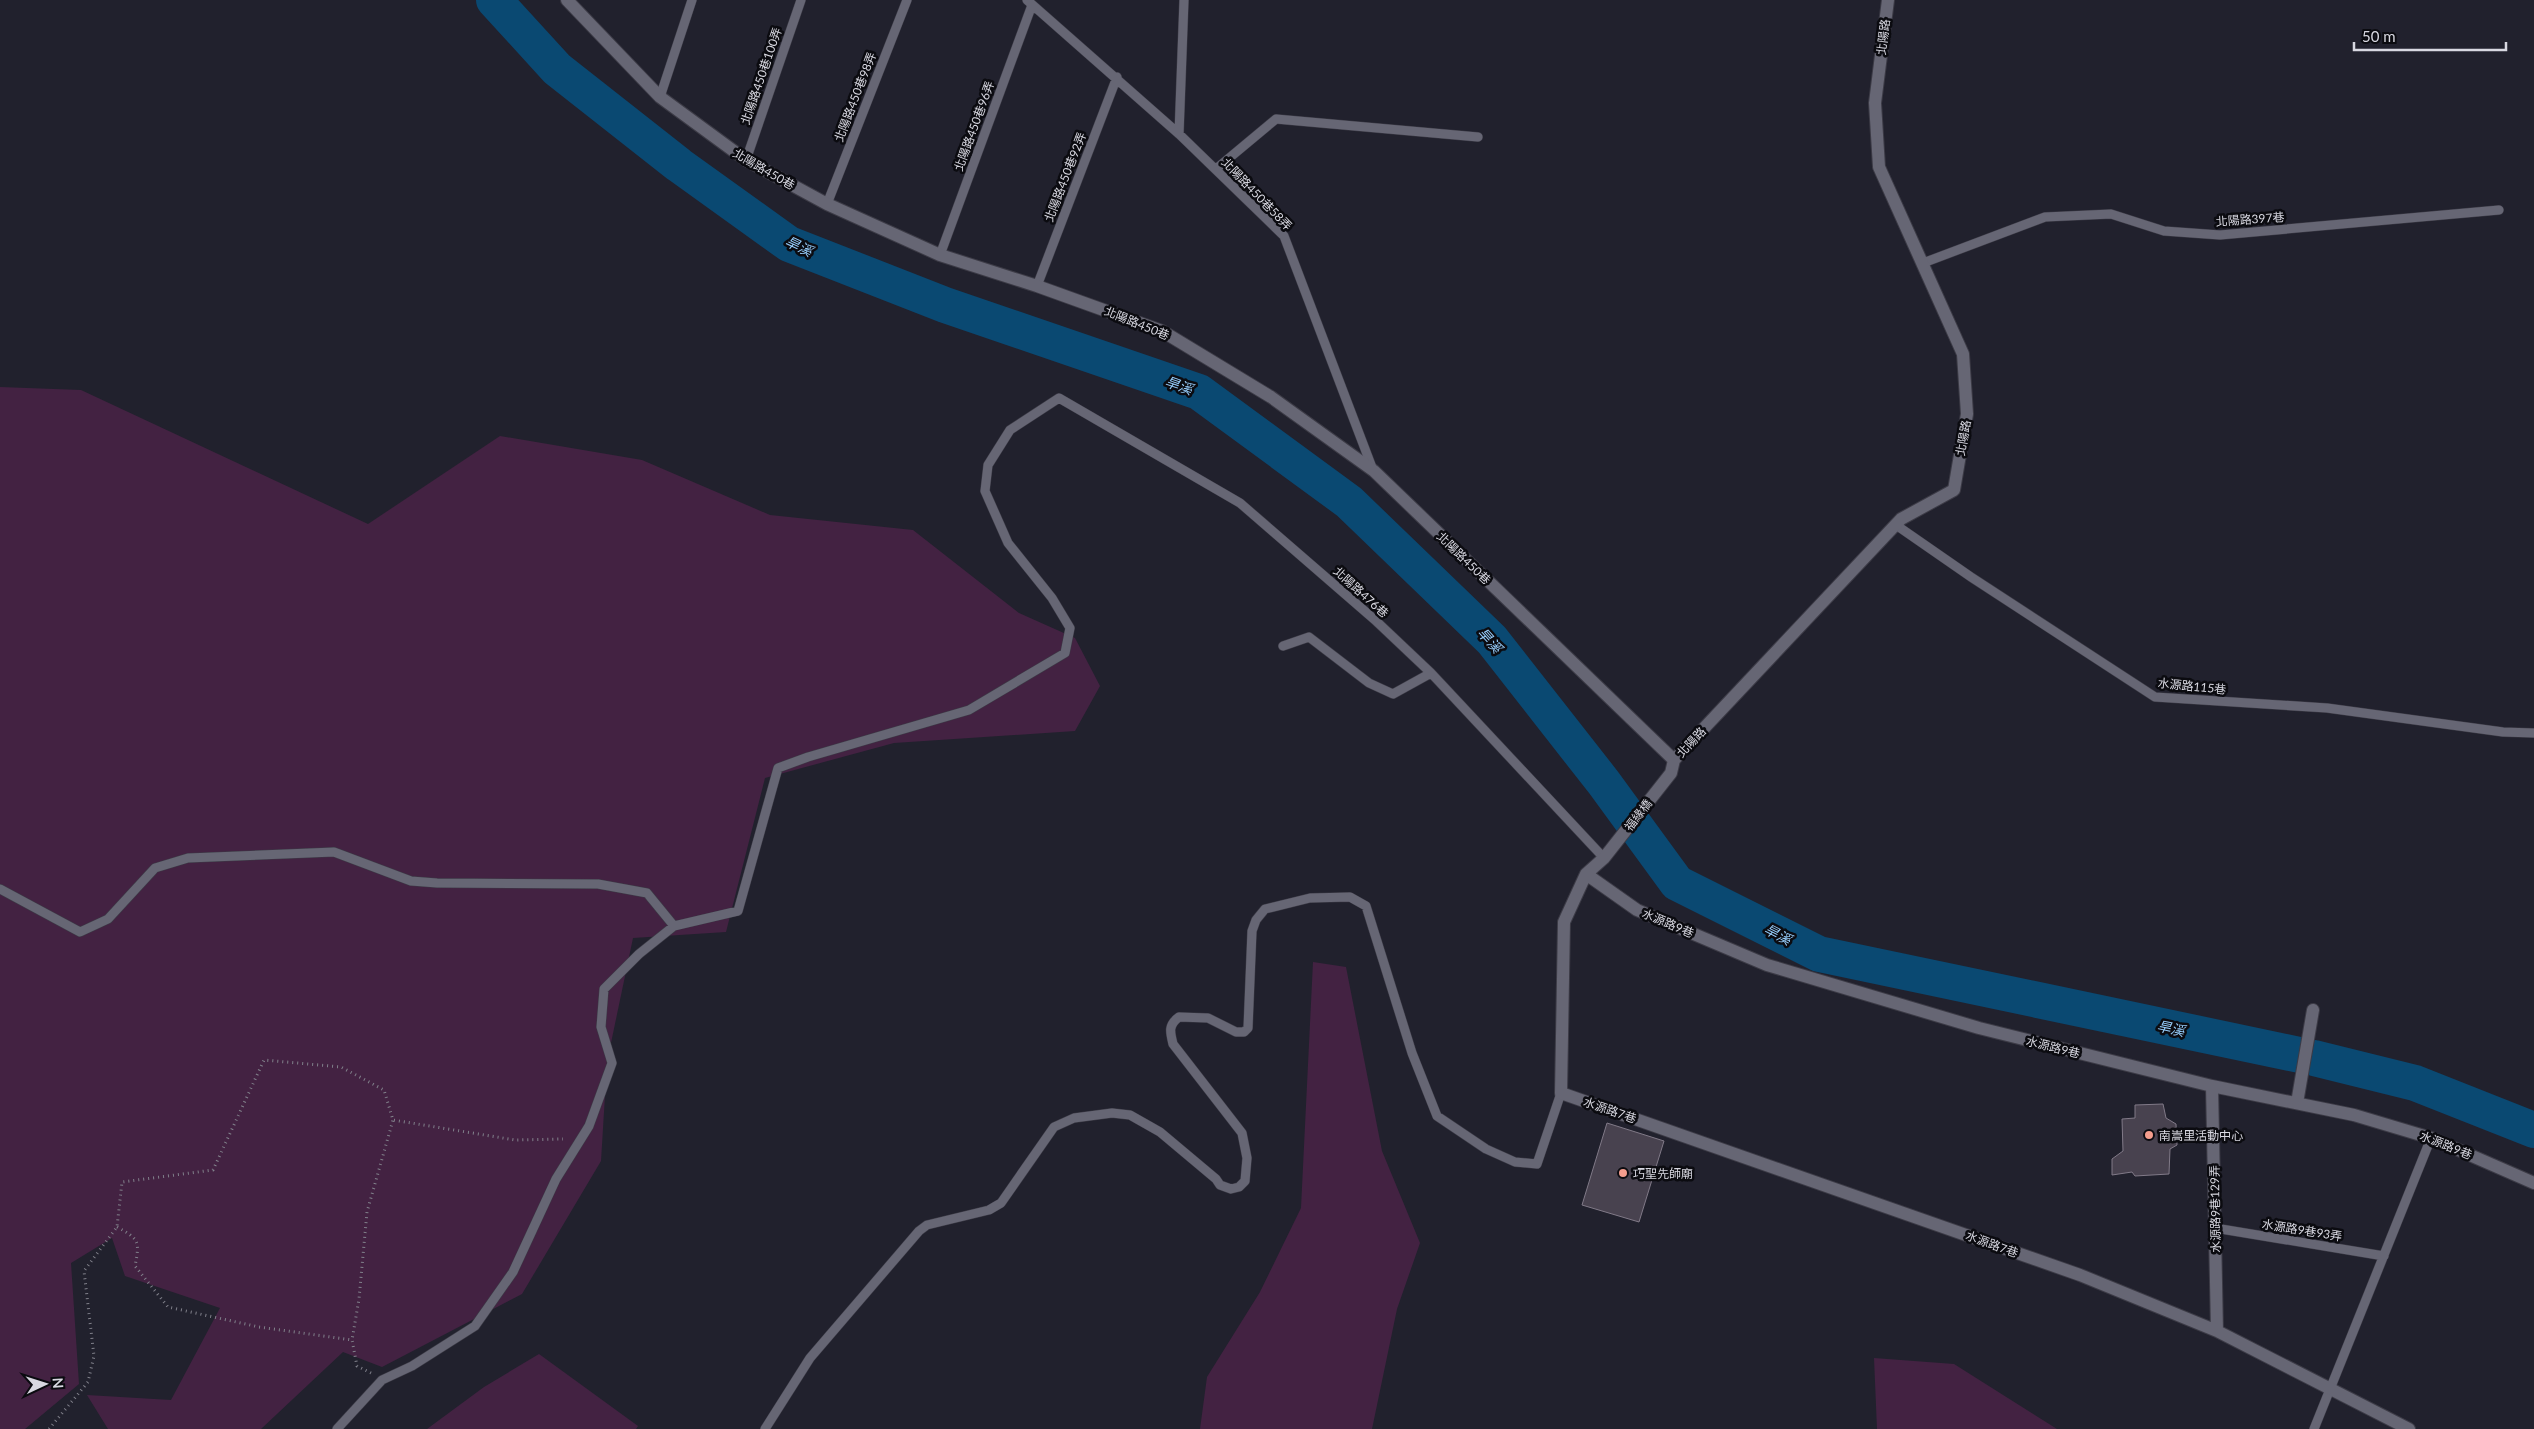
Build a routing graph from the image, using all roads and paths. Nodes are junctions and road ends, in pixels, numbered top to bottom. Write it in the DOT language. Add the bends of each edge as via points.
graph roads {
  1 [pos="567,0"];
  2 [pos="692,0"];
  3 [pos="801,0"];
  4 [pos="907,0"];
  5 [pos="1184,0"];
  6 [pos="1888,0"];
  7 [pos="1029,2"];
  8 [pos="1117,77"];
  9 [pos="660,97"];
  10 [pos="1179,134"];
  11 [pos="1478,137"];
  12 [pos="746,160"];
  13 [pos="1216,169"];
  14 [pos="827,204"];
  15 [pos="2499,210"];
  16 [pos="940,255"];
  17 [pos="1923,263"];
  18 [pos="1037,286"];
  19 [pos="1374,471"];
  20 [pos="1896,525"];
  21 [pos="1283,646"];
  22 [pos="1431,673"];
  23 [pos="2534,733"];
  24 [pos="1672,767"];
  25 [pos="1604,858"];
  26 [pos="1586,874"];
  27 [pos="0,889"];
  28 [pos="674,926"];
  29 [pos="2314,1010"];
  30 [pos="2212,1086"];
  31 [pos="1561,1093"];
  32 [pos="2297,1103"];
  33 [pos="393,1120"];
  34 [pos="2431,1138"];
  35 [pos="582,1139"];
  36 [pos="2534,1183"];
  37 [pos="117,1227"];
  38 [pos="2215,1228"];
  39 [pos="2384,1256"];
  40 [pos="2217,1331"];
  41 [pos="352,1340"];
  42 [pos="382,1380"];
  43 [pos="2332,1388"];
  44 [pos="49,1429"];
  45 [pos="338,1429"];
  46 [pos="765,1429"];
  47 [pos="2314,1429"];
  48 [pos="2409,1429"];
  1 -- 9 [label="street, 北陽路450巷"];
  2 -- 9 [label="lane"];
  3 -- 12 [label="lane, 北陽路450巷100弄"];
  4 -- 14 [label="lane, 北陽路450巷98弄"];
  5 -- 10 [label="lane"];
  6 -- 17 [label="street, 北陽路" via="1875,103 1879,167"];
  7 -- 8 [label="lane, 北陽路450巷58弄"];
  7 -- 16 [label="lane, 北陽路450巷96弄"];
  8 -- 10 [label="lane, 北陽路450巷58弄"];
  8 -- 18 [label="lane, 北陽路450巷92弄"];
  9 -- 12 [label="street, 北陽路450巷"];
  10 -- 13 [label="lane, 北陽路450巷58弄"];
  11 -- 13 [label="lane" via="1276,119"];
  12 -- 14 [label="street, 北陽路450巷"];
  13 -- 19 [label="lane, 北陽路450巷58弄" via="1284,236"];
  14 -- 16 [label="street, 北陽路450巷"];
  15 -- 17 [label="lane, 北陽路397巷" via="2220,235 2164,231 2111,214 2045,217"];
  16 -- 18 [label="street, 北陽路450巷"];
  17 -- 20 [label="street, 北陽路" via="1963,354 1967,414 1954,490 1901,519"];
  18 -- 19 [label="street, 北陽路450巷" via="1162,331 1271,397"];
  19 -- 24 [label="street, 北陽路450巷"];
  20 -- 23 [label="lane, 水源路115巷" via="2155,697 2328,708 2503,732"];
  20 -- 24 [label="street, 北陽路"];
  21 -- 22 [label="lane" via="1309,637 1369,683 1393,694"];
  22 -- 25 [label="lane, 北陽路476巷"];
  22 -- 28 [label="lane, 北陽路476巷" via="1240,503 1059,398 1010,430 988,465 985,491 1008,543 1052,598 1070,628 1066,653 968,710 778,768 738,911"];
  24 -- 25 [label="street, 福緣橋"];
  25 -- 26 [label="street"];
  26 -- 30 [label="street, 水源路9巷" via="1637,910 1767,965 1979,1028"];
  26 -- 31 [label="street" via="1564,922"];
  27 -- 28 [label="lane" via="80,932 108,918 154,868 188,858 334,852 411,881 598,884 647,893"];
  28 -- 35 [label="lane" via="639,954 604,989 601,1027 612,1062 590,1126"];
  29 -- 32 [label="street"];
  30 -- 32 [label="street, 水源路9巷"];
  30 -- 38 [label="street, 水源路9巷129弄"];
  31 -- 40 [label="street, 水源路7巷" via="2080,1275"];
  31 -- 46 [label="lane" via="1537,1164 1515,1162 1486,1149 1437,1116 1412,1053 1366,906 1350,897 1320,898 1265,909 1252,931 1248,1028 1244,1032 1236,1032 1208,1018 1179,1017 1172,1022 1170,1030 1174,1044 1242,1133 1248,1172 1245,1181 1231,1189 1220,1185 1160,1132 1130,1115 1112,1113 1074,1118 1059,1124 1001,1203 989,1210 927,1225 919,1231 810,1358"];
  32 -- 34 [label="street, 水源路9巷" via="2354,1115"];
  33 -- 35 [label="path" via="515,1140"];
  33 -- 37 [label="path" via="384,1090 341,1068 264,1060 213,1170 122,1182"];
  33 -- 41 [label="path" via="367,1212"];
  34 -- 36 [label="street, 水源路9巷"];
  34 -- 39 [label="lane"];
  35 -- 42 [label="lane" via="556,1179 513,1272 474,1326 412,1366"];
  37 -- 41 [label="path" via="134,1236 139,1246 135,1266 168,1307 259,1327"];
  37 -- 44 [label="path" via="84,1271 94,1356 88,1382"];
  38 -- 39 [label="lane, 水源路9巷93弄"];
  38 -- 40 [label="street, 水源路9巷129弄"];
  39 -- 43 [label="lane"];
  40 -- 43 [label="street, 水源路7巷"];
  41 -- 42 [label="path" via="357,1366"];
  42 -- 45 [label="lane"];
  43 -- 47 [label="lane"];
  43 -- 48 [label="street, 水源路7巷"];
}
